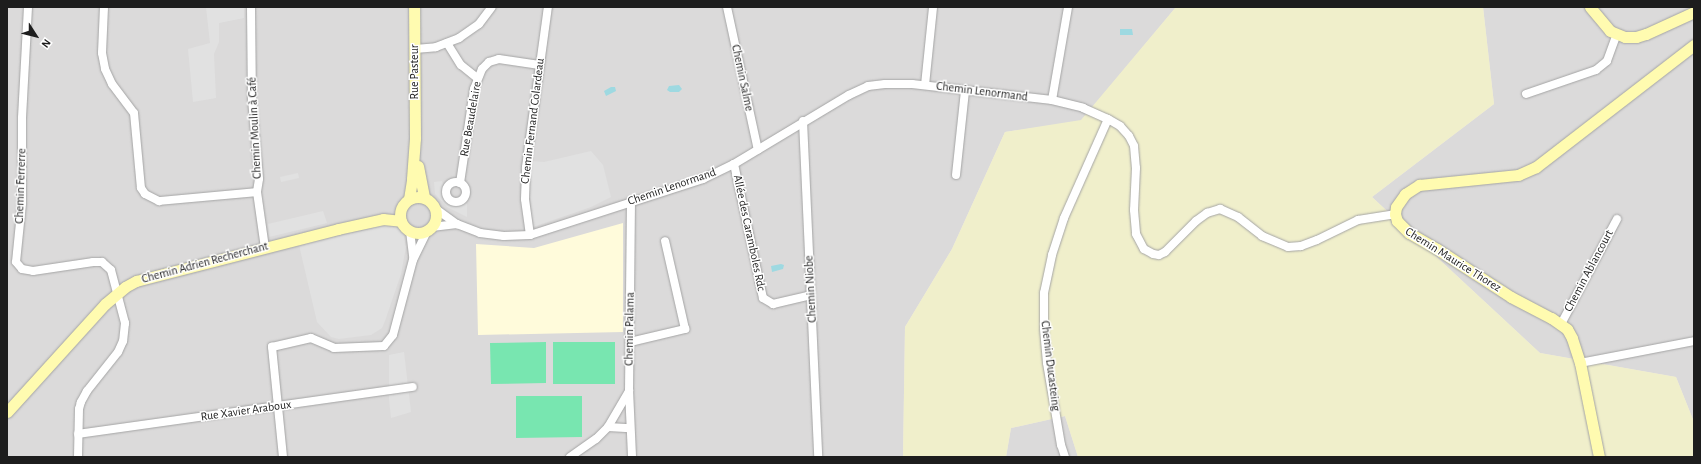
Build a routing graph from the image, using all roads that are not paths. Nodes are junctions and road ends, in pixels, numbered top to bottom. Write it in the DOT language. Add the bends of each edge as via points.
graph roads {
  1 [pos="28,7"];
  2 [pos="104,7"];
  3 [pos="251,7"];
  4 [pos="414,7"];
  5 [pos="492,7"];
  6 [pos="548,7"];
  7 [pos="727,7"];
  8 [pos="933,7"];
  9 [pos="1068,7"];
  10 [pos="1590,7"];
  11 [pos="1694,12"];
  12 [pos="1617,34"];
  13 [pos="448,43"];
  14 [pos="1694,45"];
  15 [pos="415,48"];
  16 [pos="540,65"];
  17 [pos="478,78"];
  18 [pos="925,85"];
  19 [pos="965,91"];
  20 [pos="1526,94"];
  21 [pos="1052,100"];
  22 [pos="1108,119"];
  23 [pos="803,122"];
  24 [pos="415,138"];
  25 [pos="758,150"];
  26 [pos="734,164"];
  27 [pos="956,175"];
  28 [pos="460,183"];
  29 [pos="257,192"];
  30 [pos="424,197"];
  31 [pos="409,199"];
  32 [pos="631,202"];
  33 [pos="400,210"];
  34 [pos="436,210"];
  35 [pos="1395,214"];
  36 [pos="1617,218"];
  37 [pos="383,219"];
  38 [pos="401,221"];
  39 [pos="457,224"];
  40 [pos="430,229"];
  41 [pos="410,231"];
  42 [pos="530,235"];
  43 [pos="665,241"];
  44 [pos="265,248"];
  45 [pos="413,260"];
  46 [pos="117,293"];
  47 [pos="812,295"];
  48 [pos="1561,324"];
  49 [pos="1694,341"];
  50 [pos="630,342"];
  51 [pos="1580,363"];
  52 [pos="413,387"];
  53 [pos="629,390"];
  54 [pos="278,407"];
  55 [pos="7,412"];
  56 [pos="608,427"];
  57 [pos="630,428"];
  58 [pos="78,434"];
  59 [pos="78,457"];
  60 [pos="283,457"];
  61 [pos="570,457"];
  62 [pos="632,457"];
  63 [pos="818,457"];
  64 [pos="1065,457"];
  65 [pos="1599,457"];
  1 -- 46 [label="street, Chemin Ferrerre" via="22,118 22,203 16,262 22,269 33,271 102,262 111,270"];
  2 -- 29 [label="street" via="102,53 105,69 112,84 134,113 141,188 145,194 159,201"];
  3 -- 29 [label="street, Chemin Moulin à Café" via="252,99 260,179"];
  4 -- 15 [label="main road, Rue Pasteur"];
  5 -- 13 [label="street" via="479,24"];
  6 -- 16 [label="street, Chemin Fernand Colardeau"];
  7 -- 25 [label="street, Chemin Salme"];
  8 -- 18 [label="street"];
  9 -- 21 [label="street"];
  10 -- 12 [label="main road" via="1605,26"];
  11 -- 12 [label="main road" via="1636,37"];
  12 -- 20 [label="street" via="1607,60 1596,70"];
  13 -- 15 [label="street" via="436,47"];
  13 -- 17 [label="street" via="461,65"];
  14 -- 35 [label="main road" via="1536,167 1518,175 1419,185 1399,199"];
  15 -- 24 [label="main road, Rue Pasteur"];
  16 -- 17 [label="street, Rue Beaudelaire" via="499,59 489,62"];
  16 -- 42 [label="street, Chemin Fernand Colardeau" via="524,183"];
  17 -- 28 [label="street, Rue Beaudelaire" via="474,89"];
  18 -- 19 [label="street, Chemin Lenormand"];
  18 -- 23 [label="street, Chemin Lenormand" via="868,86"];
  19 -- 21 [label="street, Chemin Lenormand"];
  19 -- 27 [label="street"];
  21 -- 22 [label="street, Chemin Lenormand" via="1083,108"];
  22 -- 35 [label="street, Chemin Lenormand" via="1129,136 1134,146 1136,234 1144,249 1153,254 1165,252 1196,221 1207,213 1220,209 1238,217 1262,236 1288,247 1301,246 1317,240 1358,220"];
  22 -- 64 [label="street, Chemin Ducasteing" via="1064,218 1052,255 1044,293 1048,363"];
  23 -- 25 [label="street, Chemin Lenormand"];
  23 -- 47 [label="street, Chemin Niobe"];
  24 -- 30 [label="main road, Rue Pasteur"];
  24 -- 31 [label="main road, Rue Pasteur"];
  25 -- 26 [label="street, Chemin Lenormand"];
  26 -- 32 [label="street, Chemin Lenormand" via="703,179"];
  26 -- 47 [label="street, Allée des Caramboles Rdc" via="763,298 773,304"];
  29 -- 44 [label="street, Chemin Moulin à Café"];
  30 -- 31 [label="main road"];
  30 -- 34 [label="main road"];
  31 -- 33 [label="main road"];
  32 -- 42 [label="street, Chemin Lenormand"];
  32 -- 50 [label="street, Chemin Palama"];
  33 -- 37 [label="main road, Chemin Adrien Recherchant"];
  33 -- 38 [label="main road"];
  34 -- 39 [label="street, Chemin Lenormand"];
  34 -- 40 [label="main road" via="435,222"];
  35 -- 48 [label="main road, Chemin Maurice Thorez" via="1397,222 1409,233 1511,297"];
  36 -- 48 [label="street, Chemin Ablancourt"];
  37 -- 38 [label="main road, Chemin Adrien Recherchant"];
  37 -- 44 [label="main road, Chemin Adrien Recherchant"];
  38 -- 41 [label="main road"];
  39 -- 40 [label="street, Chemin Lenormand"];
  39 -- 42 [label="street, Chemin Lenormand" via="480,233 504,236"];
  40 -- 41 [label="main road" via="416,233"];
  40 -- 45 [label="street"];
  41 -- 45 [label="street"];
  43 -- 50 [label="street" via="686,329"];
  44 -- 46 [label="main road, Chemin Adrien Recherchant" via="157,275 136,282"];
  45 -- 54 [label="street" via="393,335 384,346 334,348 311,338 272,347"];
  46 -- 55 [label="main road, Chemin Adrien Recherchant"];
  46 -- 58 [label="street, Chemin Ferrerre" via="125,323 124,341 83,397 79,409"];
  47 -- 63 [label="street, Chemin Niobe"];
  48 -- 51 [label="main road, Chemin Maurice Thorez" via="1572,338"];
  49 -- 51 [label="street"];
  50 -- 53 [label="street, Chemin Palama"];
  51 -- 65 [label="main road, Chemin Maurice Thorez"];
  52 -- 54 [label="street, Rue Xavier Araboux"];
  53 -- 56 [label="street"];
  53 -- 57 [label="street, Chemin Palama"];
  54 -- 58 [label="street, Rue Xavier Araboux"];
  54 -- 60 [label="street"];
  56 -- 57 [label="street"];
  56 -- 61 [label="street"];
  57 -- 62 [label="street, Chemin Palama"];
  58 -- 59 [label="street, Chemin Ferrerre"];
}
